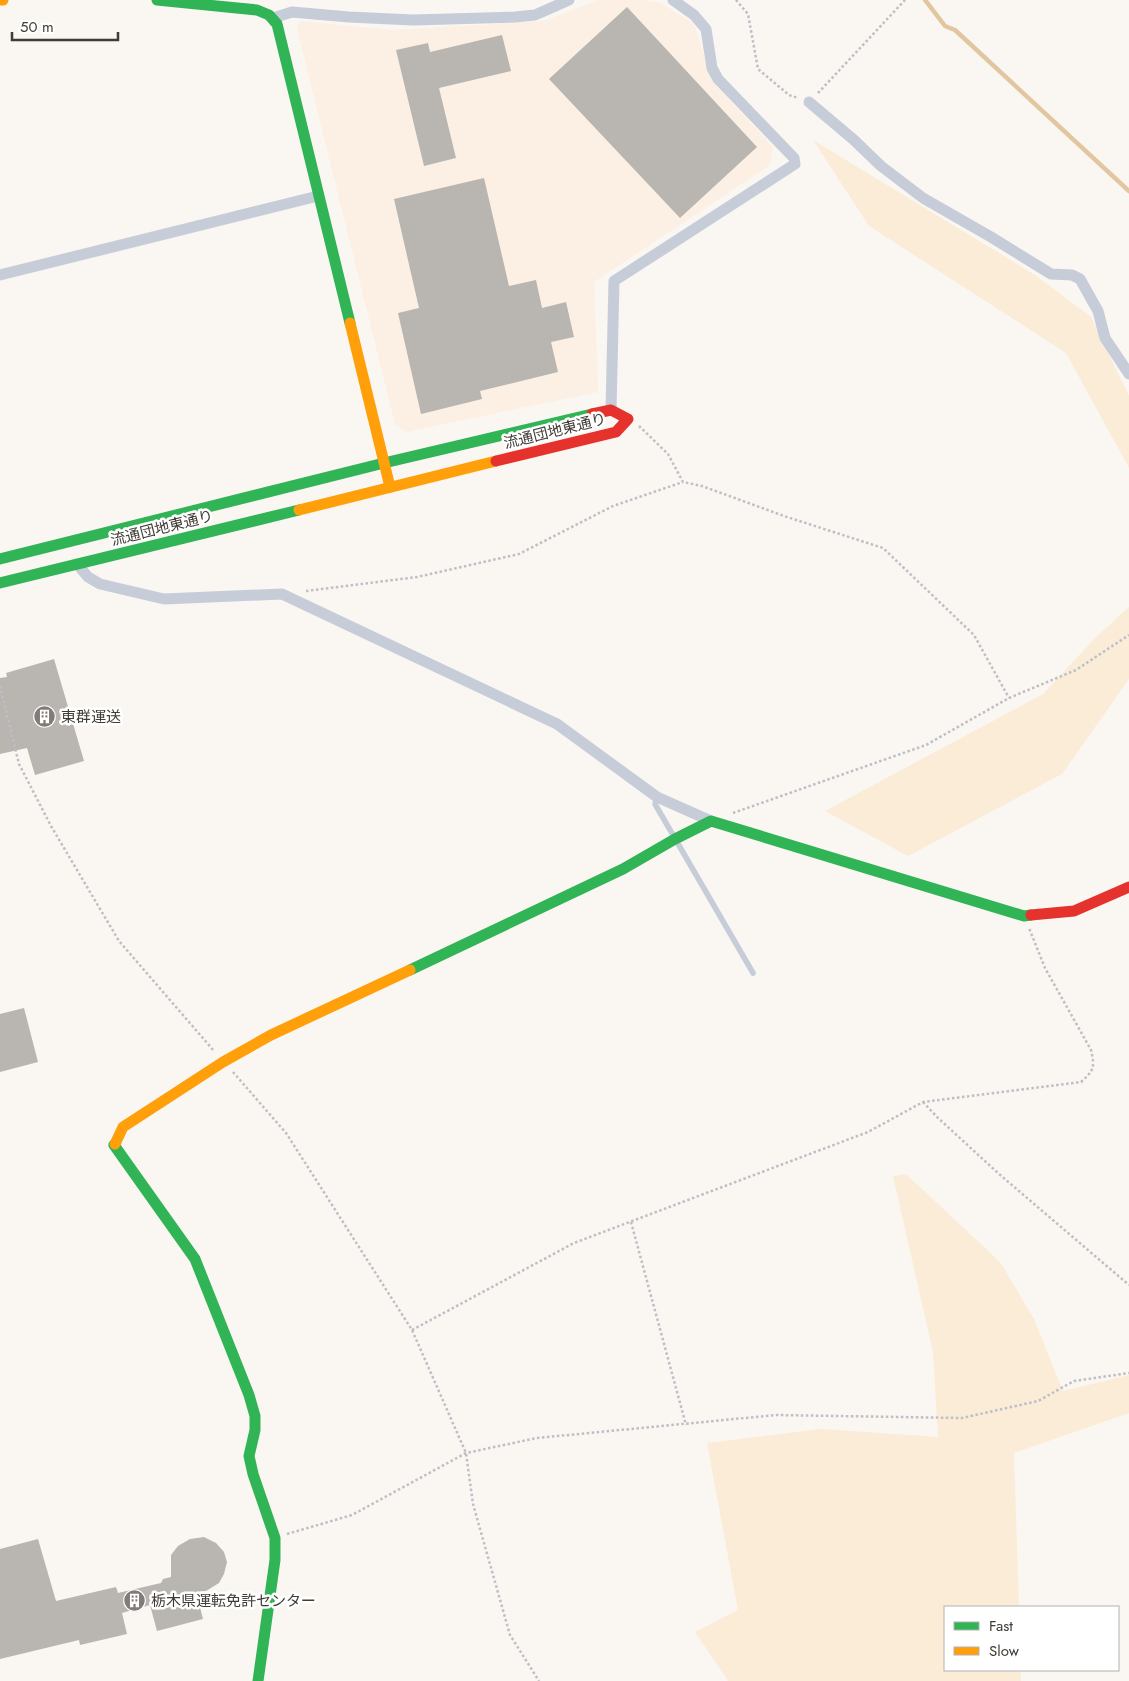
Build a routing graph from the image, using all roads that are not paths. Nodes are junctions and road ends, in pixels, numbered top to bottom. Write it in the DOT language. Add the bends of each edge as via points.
graph roads {
  1 [pos="157,0"];
  2 [pos="569,0"];
  3 [pos="673,0"];
  4 [pos="273,18"];
  5 [pos="809,102"];
  6 [pos="318,196"];
  7 [pos="0,275"];
  8 [pos="1129,374"];
  9 [pos="610,410"];
  10 [pos="384,464"];
  11 [pos="390,487"];
  12 [pos="0,558"];
  13 [pos="77,564"];
  14 [pos="0,583"];
  15 [pos="657,796"];
  16 [pos="711,821"];
  17 [pos="675,839"];
  18 [pos="1129,887"];
  19 [pos="753,973"];
  20 [pos="258,1681"];
  1 -- 4 [label="street" via="257,10"];
  2 -- 4 [label="street" via="535,14 515,17 413,20 292,12"];
  3 -- 9 [label="street" via="694,15 706,29 712,68 718,79 794,158 795,164 614,281"];
  4 -- 6 [label="street" via="280,33"];
  5 -- 8 [label="street" via="869,156 923,198 1051,274 1072,275 1080,279 1098,311 1105,338"];
  6 -- 7 [label="street"];
  6 -- 10 [label="street"];
  9 -- 10 [label="street, 流通団地東通り"];
  9 -- 11 [label="street, 流通団地東通り" via="628,419 616,432"];
  10 -- 11 [label="street"];
  10 -- 12 [label="street, 流通団地東通り"];
  11 -- 13 [label="street, 流通団地東通り"];
  13 -- 14 [label="street, 流通団地東通り"];
  13 -- 15 [label="street" via="88,577 100,584 164,599 282,594 557,724"];
  15 -- 16 [label="street"];
  15 -- 17 [label="lane" via="655,804"];
  16 -- 17 [label="street"];
  16 -- 18 [label="street" via="1024,916 1074,911"];
  17 -- 19 [label="lane"];
  17 -- 20 [label="street" via="623,869 271,1035 123,1127 114,1145 195,1259 255,1416 249,1456 275,1538 275,1560"];
}
